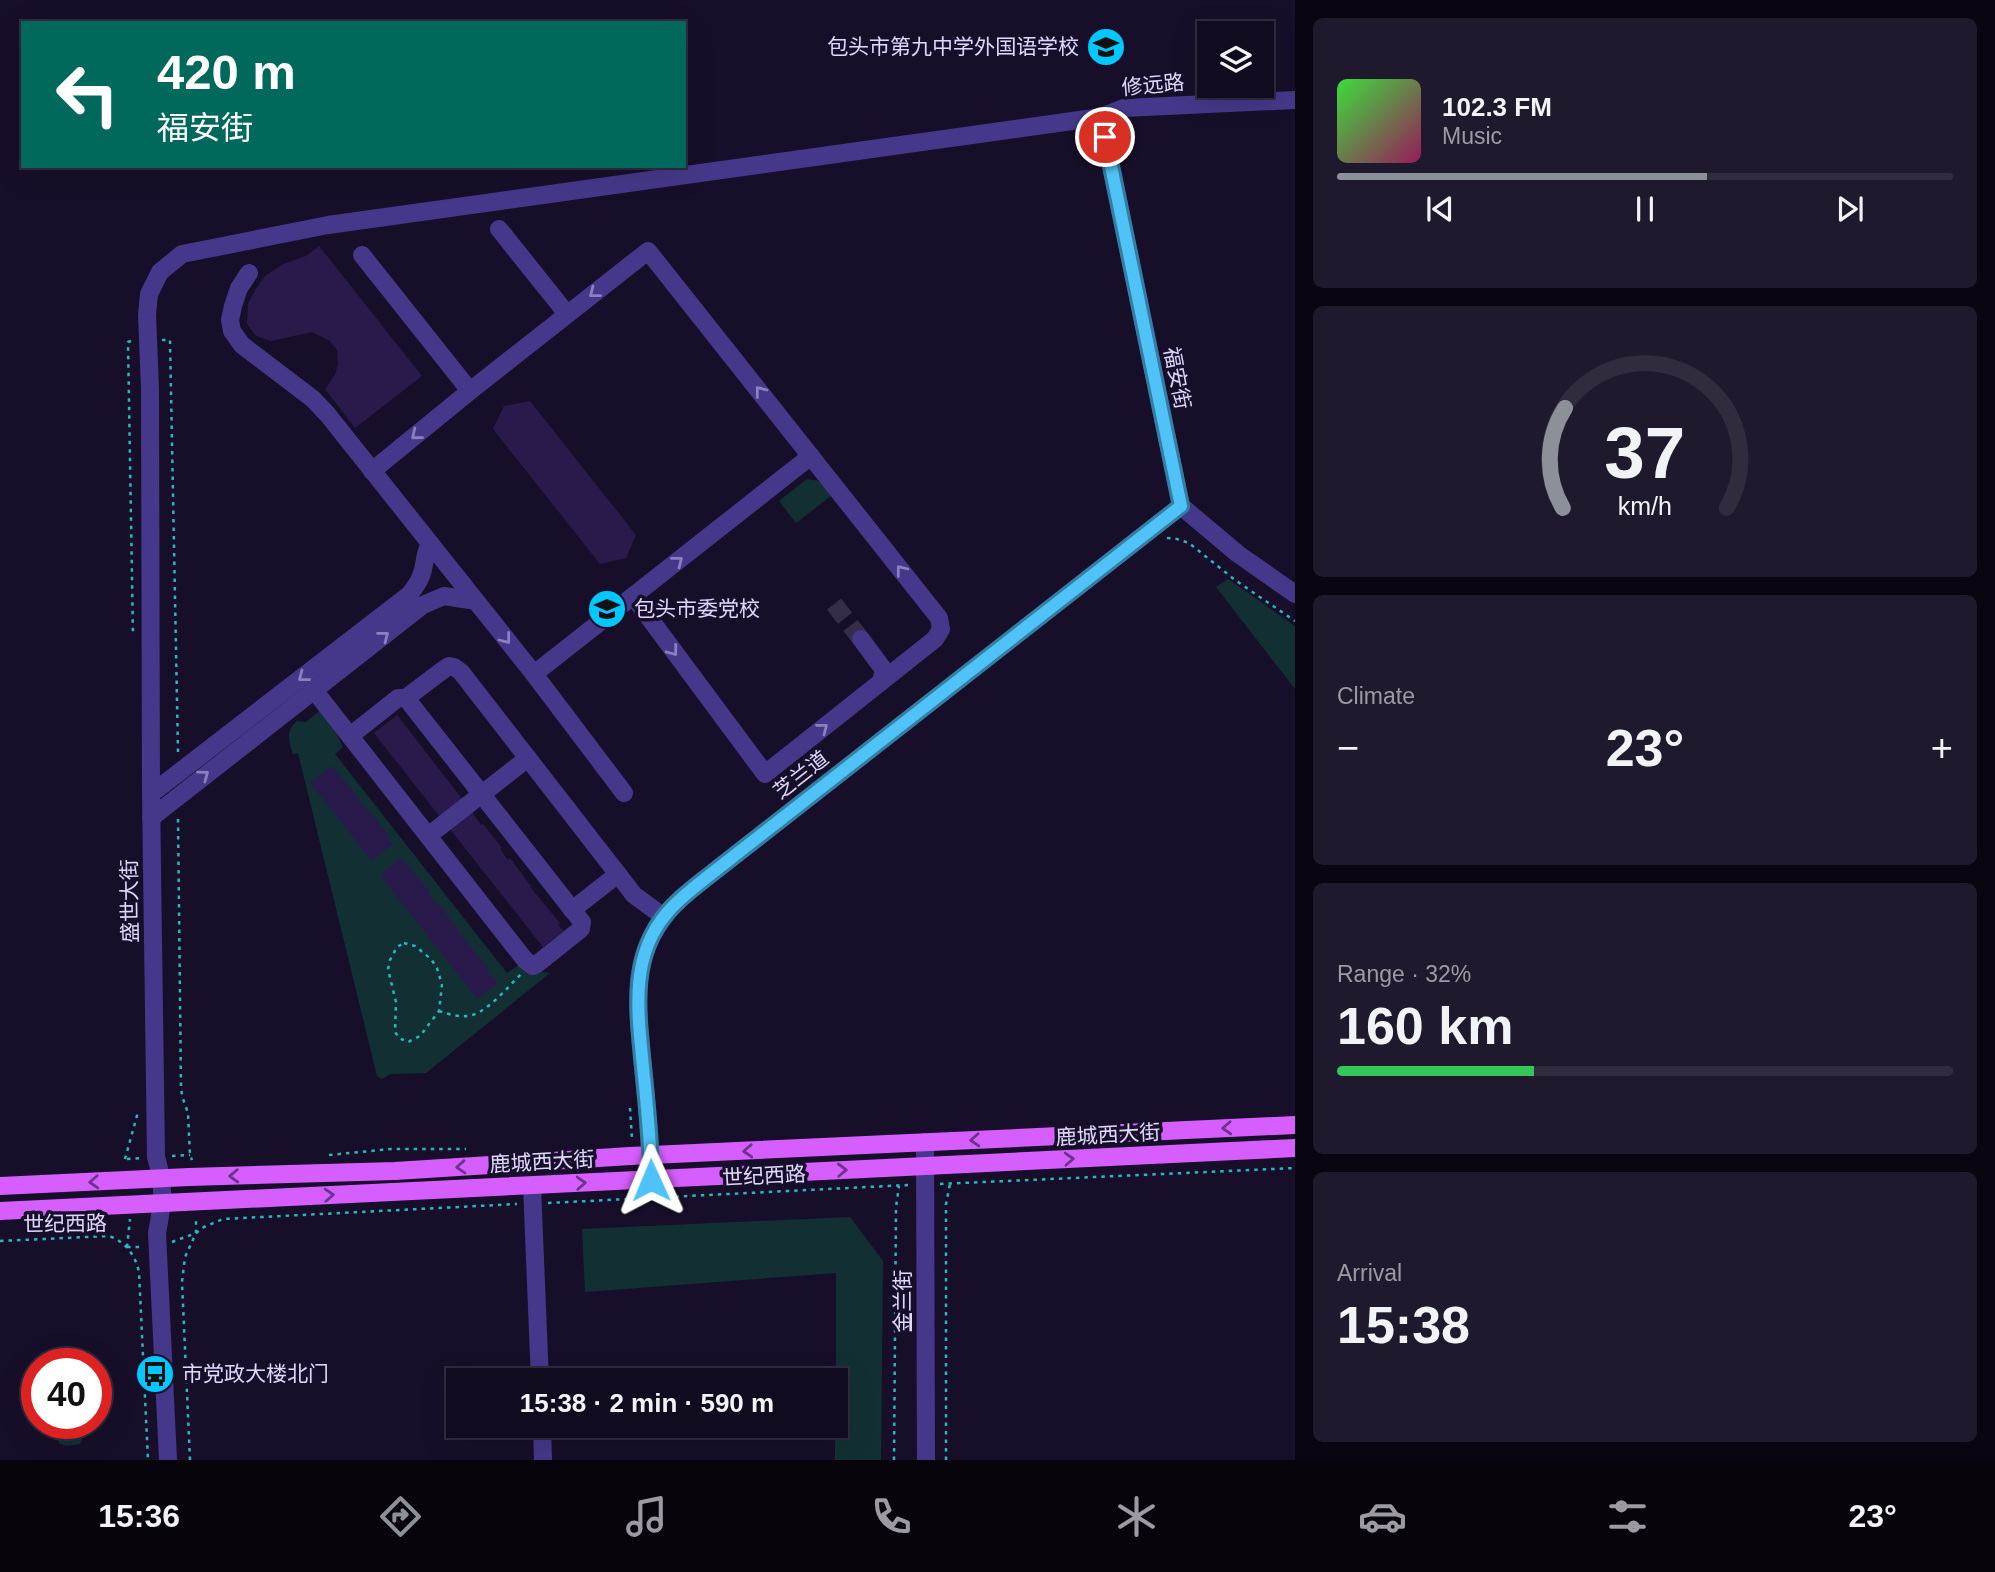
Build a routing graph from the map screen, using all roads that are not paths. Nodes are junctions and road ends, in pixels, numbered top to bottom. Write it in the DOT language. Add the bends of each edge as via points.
graph roads {
  1 [pos="1295,100"];
  2 [pos="1101,117"];
  3 [pos="499,229"];
  4 [pos="182,254"];
  5 [pos="362,256"];
  6 [pos="249,273"];
  7 [pos="567,314"];
  8 [pos="470,391"];
  9 [pos="811,456"];
  10 [pos="372,471"];
  11 [pos="1181,506"];
  12 [pos="430,544"];
  13 [pos="1295,594"];
  14 [pos="633,596"];
  15 [pos="476,601"];
  16 [pos="861,639"];
  17 [pos="534,674"];
  18 [pos="881,682"];
  19 [pos="314,690"];
  20 [pos="406,698"];
  21 [pos="350,736"];
  22 [pos="528,758"];
  23 [pos="624,793"];
  24 [pos="151,794"];
  25 [pos="482,794"];
  26 [pos="151,818"];
  27 [pos="428,836"];
  28 [pos="618,874"];
  29 [pos="572,910"];
  30 [pos="664,917"];
  31 [pos="1295,1125"];
  32 [pos="925,1142"];
  33 [pos="1295,1148"];
  34 [pos="646,1155"];
  35 [pos="925,1175"];
  36 [pos="162,1178"];
  37 [pos="654,1179"];
  38 [pos="0,1186"];
  39 [pos="532,1195"];
  40 [pos="163,1203"];
  41 [pos="0,1211"];
  42 [pos="539,1368"];
  43 [pos="542,1438"];
  44 [pos="168,1460"];
  45 [pos="543,1460"];
  46 [pos="926,1460"];
  1 -- 2 [label="street, 修远路" via="1124,108"];
  2 -- 4 [label="street, 修远路" via="328,225"];
  2 -- 11 [label="street, 福安街"];
  3 -- 7 [label="street"];
  4 -- 24 [label="street, 盛世大街" via="160,272 149,294 146,316"];
  5 -- 8 [label="street"];
  6 -- 10 [label="street" via="233,306 232,331 242,345 313,399"];
  7 -- 8 [label="street"];
  9 -- 7 [label="street, one-way" via="648,251"];
  8 -- 10 [label="street, one-way"];
  14 -- 9 [label="street, one-way"];
  18 -- 9 [label="street, one-way" via="935,639 941,624"];
  10 -- 12 [label="street"];
  11 -- 13 [label="street"];
  11 -- 30 [label="street, 芝兰道" via="711,874"];
  12 -- 15 [label="street"];
  12 -- 24 [label="street, one-way" via="410,594"];
  14 -- 17 [label="street"];
  14 -- 18 [label="street, one-way" via="765,774"];
  15 -- 17 [label="street, one-way"];
  19 -- 15 [label="street, one-way" via="436,598"];
  16 -- 18 [label="street" via="884,670"];
  17 -- 23 [label="street"];
  19 -- 21 [label="street"];
  26 -- 19 [label="street, one-way"];
  20 -- 21 [label="street" via="398,698"];
  20 -- 22 [label="street" via="449,666 454,667"];
  20 -- 25 [label="street"];
  21 -- 27 [label="street"];
  22 -- 25 [label="street"];
  22 -- 28 [label="street"];
  24 -- 26 [label="street, 盛世大街"];
  25 -- 27 [label="street"];
  25 -- 29 [label="street"];
  26 -- 36 [label="street, 盛世大街" via="156,1157"];
  27 -- 29 [label="street" via="530,965 581,929 582,922"];
  28 -- 29 [label="street"];
  28 -- 30 [label="street" via="634,895"];
  30 -- 34 [label="street, 芝兰道" via="644,954 639,976"];
  31 -- 32 [label="main road, 鹿城西大街, one-way"];
  32 -- 34 [label="main road, 鹿城西大街, one-way"];
  32 -- 35 [label="street, 金兰街"];
  35 -- 33 [label="main road, 鹿城西大街, one-way" via="951,1165"];
  34 -- 36 [label="main road, 鹿城西大街, one-way" via="395,1171"];
  34 -- 37 [label="street, 芝兰道"];
  37 -- 35 [label="main road, 鹿城西大街, one-way"];
  35 -- 46 [label="street, 金兰街"];
  36 -- 38 [label="main road, 鹿城西大街, one-way"];
  36 -- 40 [label="street, 盛世大街"];
  39 -- 37 [label="main road, 鹿城西大街, one-way"];
  40 -- 39 [label="main road, 鹿城西大街, one-way"];
  39 -- 42 [label="street"];
  40 -- 41 [label="main road, 鹿城西大街"];
  40 -- 44 [label="street, 盛世大街" via="157,1233"];
  43 -- 45 [label="street"];
}
